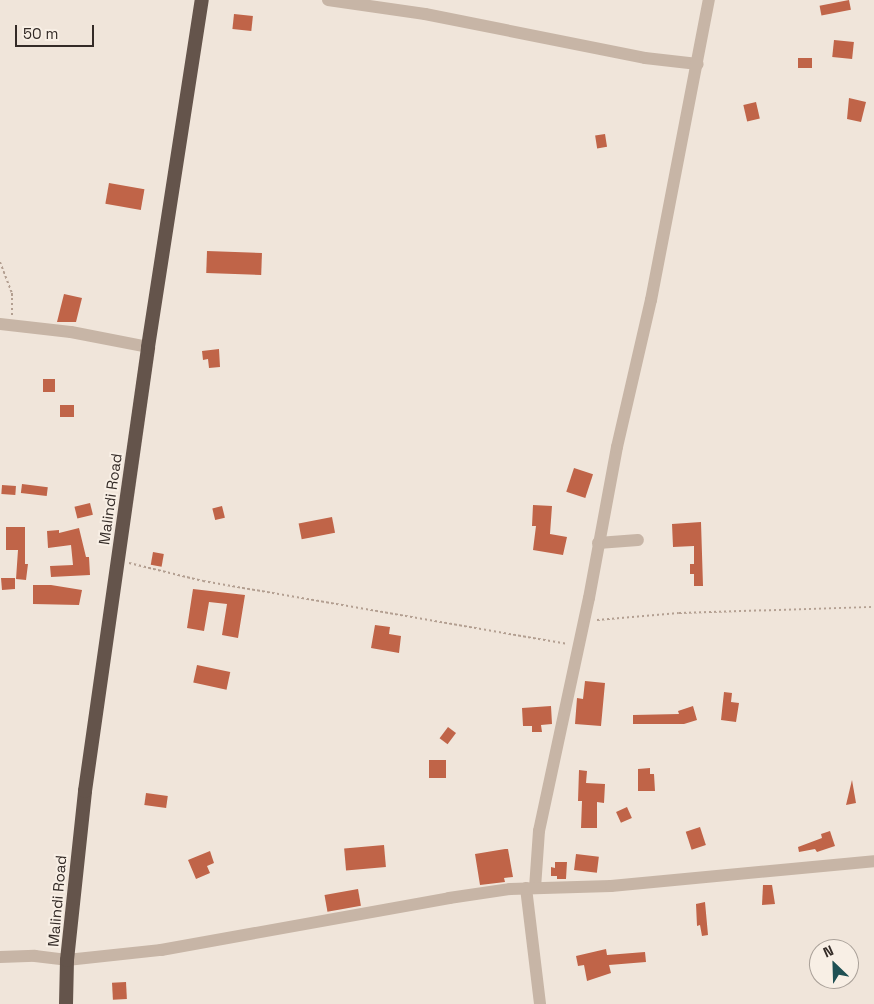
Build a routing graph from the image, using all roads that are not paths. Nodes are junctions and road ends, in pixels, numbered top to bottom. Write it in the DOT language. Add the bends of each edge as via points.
graph roads {
  1 [pos="202,0"];
  2 [pos="328,0"];
  3 [pos="710,0"];
  4 [pos="698,64"];
  5 [pos="6,325"];
  6 [pos="148,347"];
  7 [pos="638,540"];
  8 [pos="598,542"];
  9 [pos="874,861"];
  10 [pos="531,888"];
  11 [pos="0,957"];
  12 [pos="67,960"];
  13 [pos="66,1004"];
  14 [pos="540,1004"];
  1 -- 6 [label="highway, Malindi Road"];
  2 -- 4 [label="street" via="425,14 645,58"];
  3 -- 4 [label="street"];
  4 -- 8 [label="street"];
  5 -- 6 [label="street" via="71,332"];
  6 -- 12 [label="highway, Malindi Road" via="85,791"];
  7 -- 8 [label="street"];
  8 -- 10 [label="street" via="539,831"];
  9 -- 10 [label="street" via="611,886"];
  10 -- 12 [label="street" via="449,898 161,950"];
  10 -- 14 [label="street"];
  11 -- 12 [label="street" via="34,956"];
  12 -- 13 [label="highway, Malindi Road"];
}
